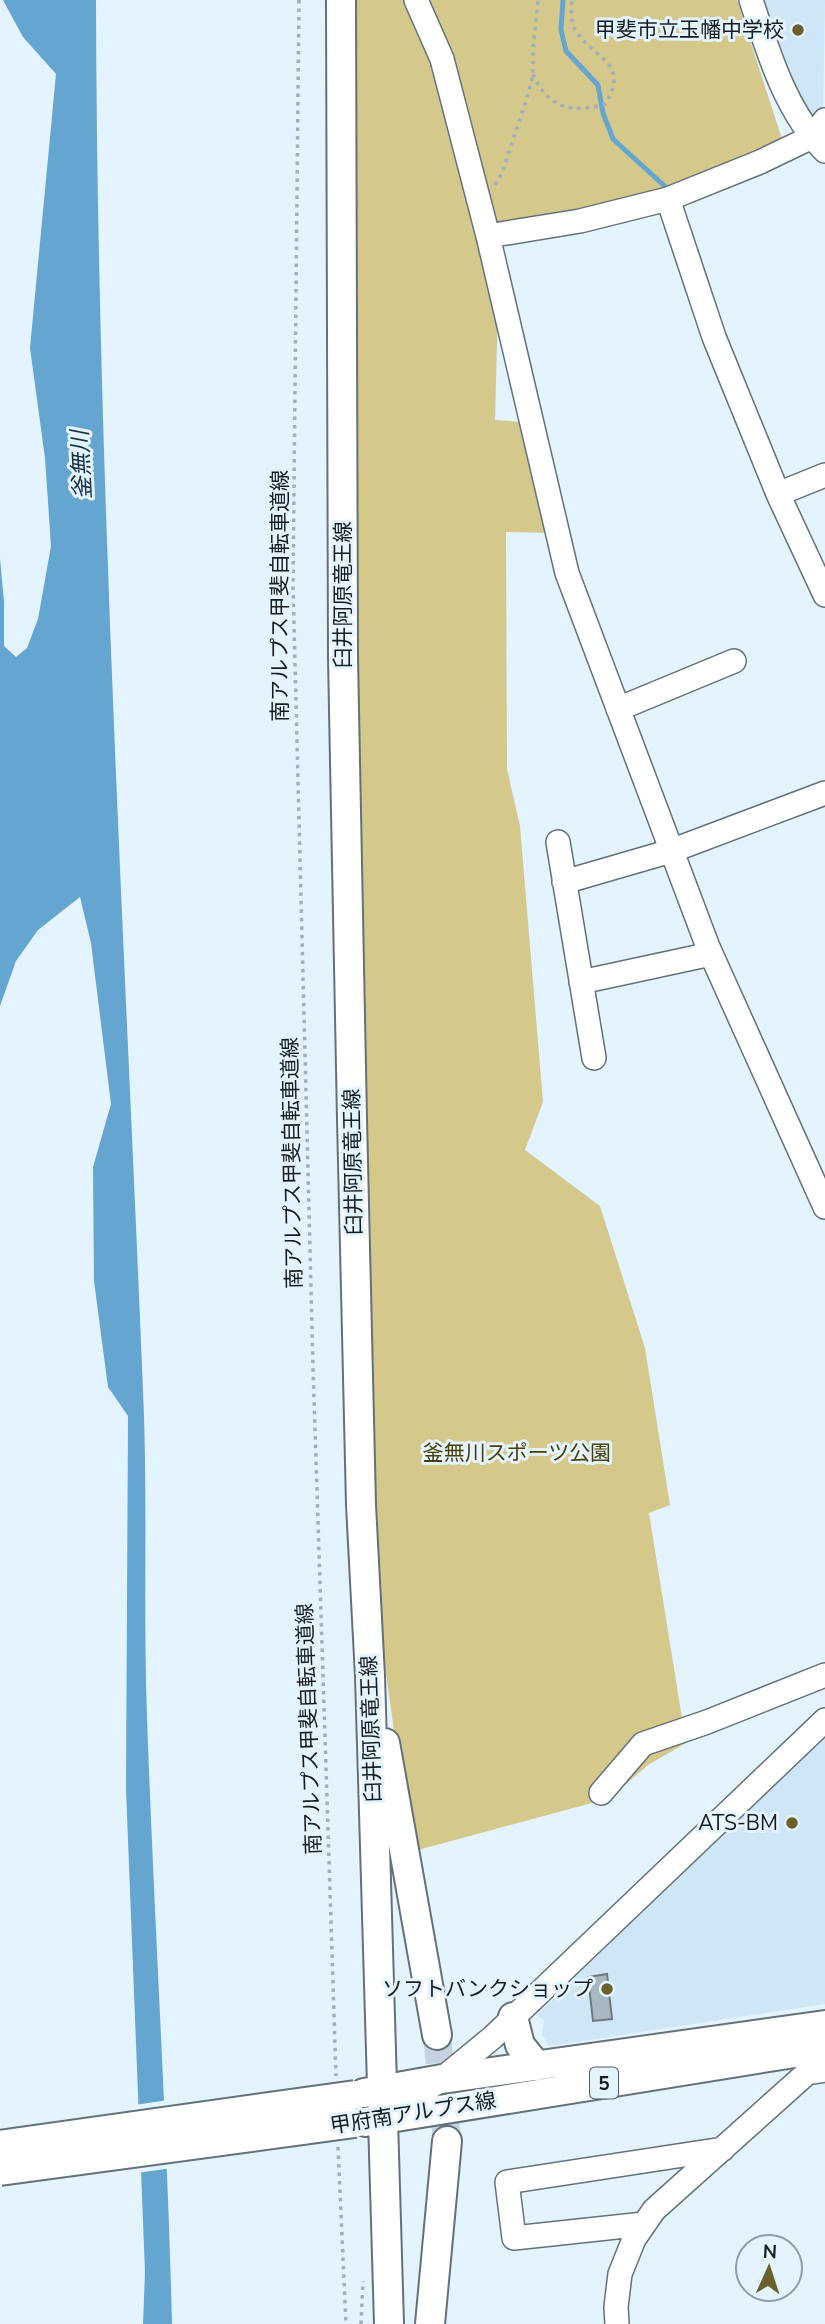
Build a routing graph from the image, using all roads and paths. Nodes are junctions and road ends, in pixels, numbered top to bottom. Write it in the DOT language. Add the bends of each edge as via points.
graph roads {
  1 [pos="299,0"];
  2 [pos="341,0"];
  3 [pos="416,0"];
  4 [pos="538,0"];
  5 [pos="572,0"];
  6 [pos="751,0"];
  7 [pos="533,74"];
  8 [pos="821,136"];
  9 [pos="477,192"];
  10 [pos="668,200"];
  11 [pos="488,236"];
  12 [pos="825,475"];
  13 [pos="778,494"];
  14 [pos="825,595"];
  15 [pos="734,661"];
  16 [pos="618,709"];
  17 [pos="825,793"];
  18 [pos="558,842"];
  19 [pos="671,850"];
  20 [pos="565,882"];
  21 [pos="711,954"];
  22 [pos="581,982"];
  23 [pos="594,1058"];
  24 [pos="825,1207"];
  25 [pos="825,1675"];
  26 [pos="370,1676"];
  27 [pos="825,1720"];
  28 [pos="601,1793"];
  29 [pos="513,2017"];
  30 [pos="825,2025"];
  31 [pos="437,2035"];
  32 [pos="825,2048"];
  33 [pos="537,2066"];
  34 [pos="825,2070"];
  35 [pos="442,2079"];
  36 [pos="358,2090"];
  37 [pos="383,2119"];
  38 [pos="347,2133"];
  39 [pos="447,2141"];
  40 [pos="0,2145"];
  41 [pos="723,2148"];
  42 [pos="0,2171"];
  43 [pos="644,2224"];
  44 [pos="345,2324"];
  45 [pos="389,2324"];
  46 [pos="430,2324"];
  47 [pos="617,2324"];
  1 -- 36 [label="path, 南アルプス甲斐自転車道線" via="293,585 313,1381"];
  2 -- 26 [label="main road, 臼井阿原竜王線" via="344,672 361,1505"];
  3 -- 9 [label="street" via="442,59"];
  4 -- 7 [label="path"];
  5 -- 7 [label="path" via="573,26 601,54 615,81 605,104 585,110 562,106 539,88"];
  6 -- 8 [label="street" via="774,71"];
  7 -- 9 [label="path" via="498,183"];
  8 -- 10 [label="street"];
  9 -- 11 [label="street"];
  10 -- 11 [label="street"];
  10 -- 13 [label="street" via="715,337"];
  11 -- 16 [label="street" via="567,573"];
  12 -- 13 [label="street"];
  13 -- 14 [label="street"];
  15 -- 16 [label="street"];
  16 -- 19 [label="street"];
  17 -- 19 [label="street"];
  18 -- 20 [label="street"];
  19 -- 20 [label="street"];
  19 -- 21 [label="street"];
  20 -- 22 [label="street"];
  21 -- 22 [label="street"];
  21 -- 24 [label="street"];
  22 -- 23 [label="street"];
  25 -- 28 [label="street" via="643,1744"];
  26 -- 31 [label="main road"];
  26 -- 36 [label="main road, 臼井阿原竜王線"];
  27 -- 29 [label="street"];
  29 -- 33 [label="main road" via="520,2045"];
  29 -- 35 [label="street"];
  30 -- 33 [label="main road, 甲府南アルプス線 / 5"];
  32 -- 37 [label="main road, 甲府南アルプス線 / 5"];
  33 -- 35 [label="main road, 甲府南アルプス線 / 5"];
  34 -- 41 [label="street" via="807,2073"];
  35 -- 36 [label="main road, 甲府南アルプス線 / 5"];
  35 -- 37 [label="street"];
  36 -- 37 [label="main road, 臼井阿原竜王線"];
  36 -- 40 [label="main road, 甲府南アルプス線 / 5, bridge"];
  37 -- 38 [label="main road, 甲府南アルプス線 / 5"];
  37 -- 45 [label="main road, 臼井阿原竜王線"];
  38 -- 42 [label="main road, 甲府南アルプス線 / 5, bridge"];
  38 -- 44 [label="path"];
  39 -- 46 [label="main road"];
  41 -- 43 [label="street"];
  41 -- 43 [label="street" via="507,2182 514,2238"];
  43 -- 47 [label="street" via="620,2274"];
}
